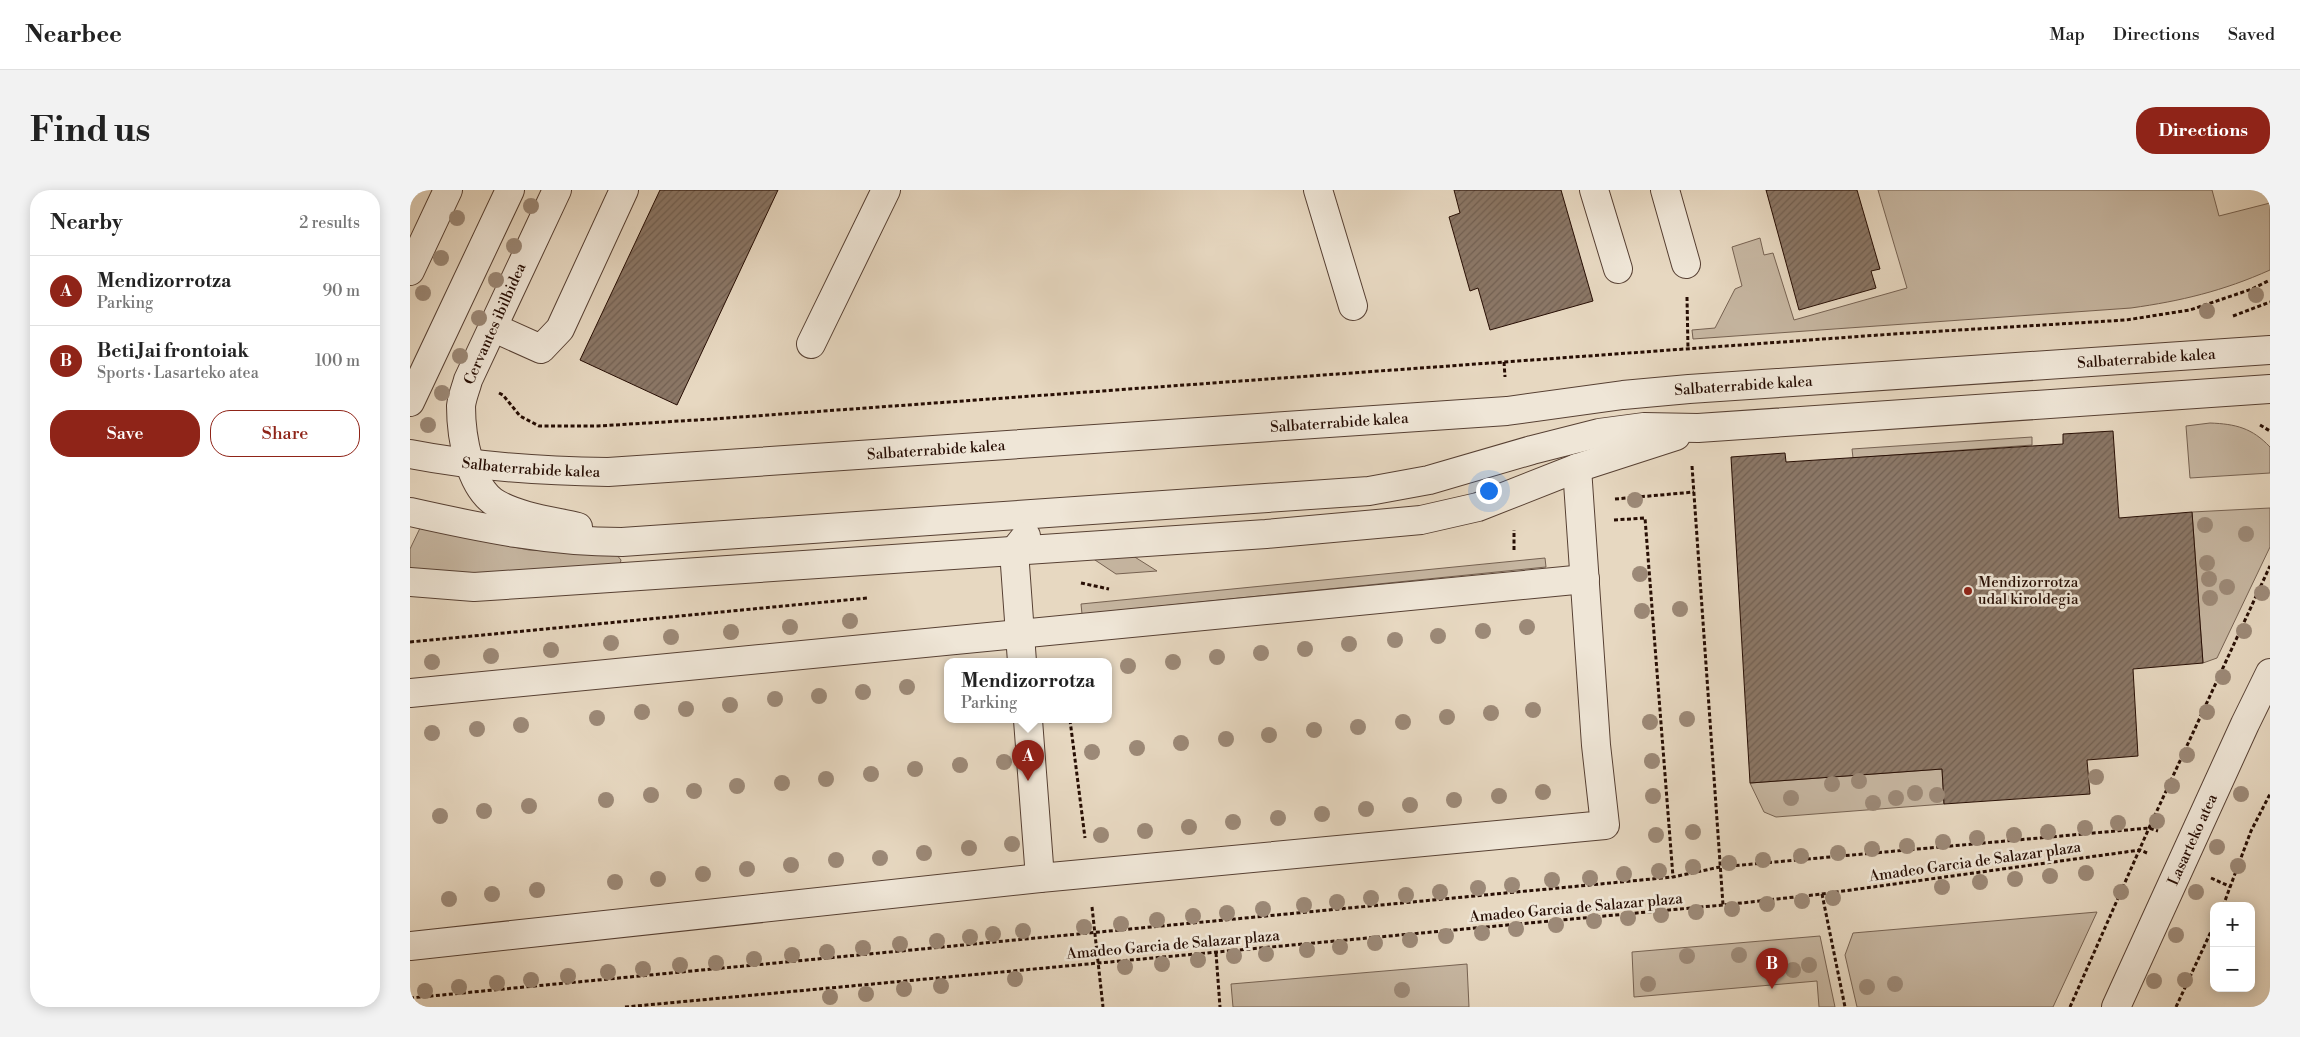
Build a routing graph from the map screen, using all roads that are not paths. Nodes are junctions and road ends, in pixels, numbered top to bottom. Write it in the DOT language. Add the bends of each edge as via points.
graph roads {
  1 [pos="448,190"];
  2 [pos="510,190"];
  3 [pos="557,190"];
  4 [pos="624,190"];
  5 [pos="886,190"];
  6 [pos="1318,190"];
  7 [pos="1594,190"];
  8 [pos="1665,190"];
  9 [pos="1686,264"];
  10 [pos="1618,269"];
  11 [pos="410,271"];
  12 [pos="1354,306"];
  13 [pos="492,327"];
  14 [pos="811,344"];
  15 [pos="2270,350"];
  16 [pos="2269,390"];
  17 [pos="410,402"];
  18 [pos="1698,428"];
  19 [pos="410,454"];
  20 [pos="470,464"];
  21 [pos="1578,468"];
  22 [pos="1107,508"];
  23 [pos="410,512"];
  24 [pos="913,522"];
  25 [pos="622,542"];
  26 [pos="1014,551"];
  27 [pos="1585,578"];
  28 [pos="410,582"];
  29 [pos="1019,633"];
  30 [pos="1022,658"];
  31 [pos="2270,673"];
  32 [pos="410,693"];
  33 [pos="1028,723"];
  34 [pos="1040,878"];
  35 [pos="410,946"];
  36 [pos="2116,1007"];
  1 -- 11 [label="street"];
  2 -- 17 [label="street"];
  3 -- 13 [label="street, Cervantes ibilbidea"];
  4 -- 13 [label="street" via="560,328 541,348"];
  5 -- 14 [label="street"];
  6 -- 12 [label="street"];
  7 -- 10 [label="street"];
  8 -- 9 [label="street"];
  13 -- 20 [label="street, Cervantes ibilbidea" via="461,404 464,444"];
  15 -- 20 [label="street, Salbaterrabide kalea" via="1689,389 1497,412 652,470 538,471"];
  16 -- 18 [label="street"];
  18 -- 21 [label="street"];
  18 -- 22 [label="street" via="1644,427 1599,433 1429,480 1378,490"];
  19 -- 20 [label="street, Salbaterrabide kalea"];
  20 -- 25 [label="street, Cervantes ibilbidea" via="481,488 497,504"];
  21 -- 26 [label="street" via="1478,507 1421,520"];
  21 -- 27 [label="street"];
  22 -- 24 [label="street"];
  22 -- 26 [label="street" via="1043,528 1024,537"];
  23 -- 25 [label="street" via="518,535"];
  24 -- 25 [label="street"];
  24 -- 26 [label="street" via="976,529 999,538"];
  26 -- 28 [label="street" via="474,587"];
  26 -- 29 [label="street"];
  27 -- 29 [label="street"];
  27 -- 34 [label="street" via="1596,745 1605,825"];
  29 -- 30 [label="street"];
  29 -- 32 [label="street"];
  31 -- 36 [label="street, Lasarteko atea"];
  33 -- 34 [label="street"];
  34 -- 35 [label="street"];
}
